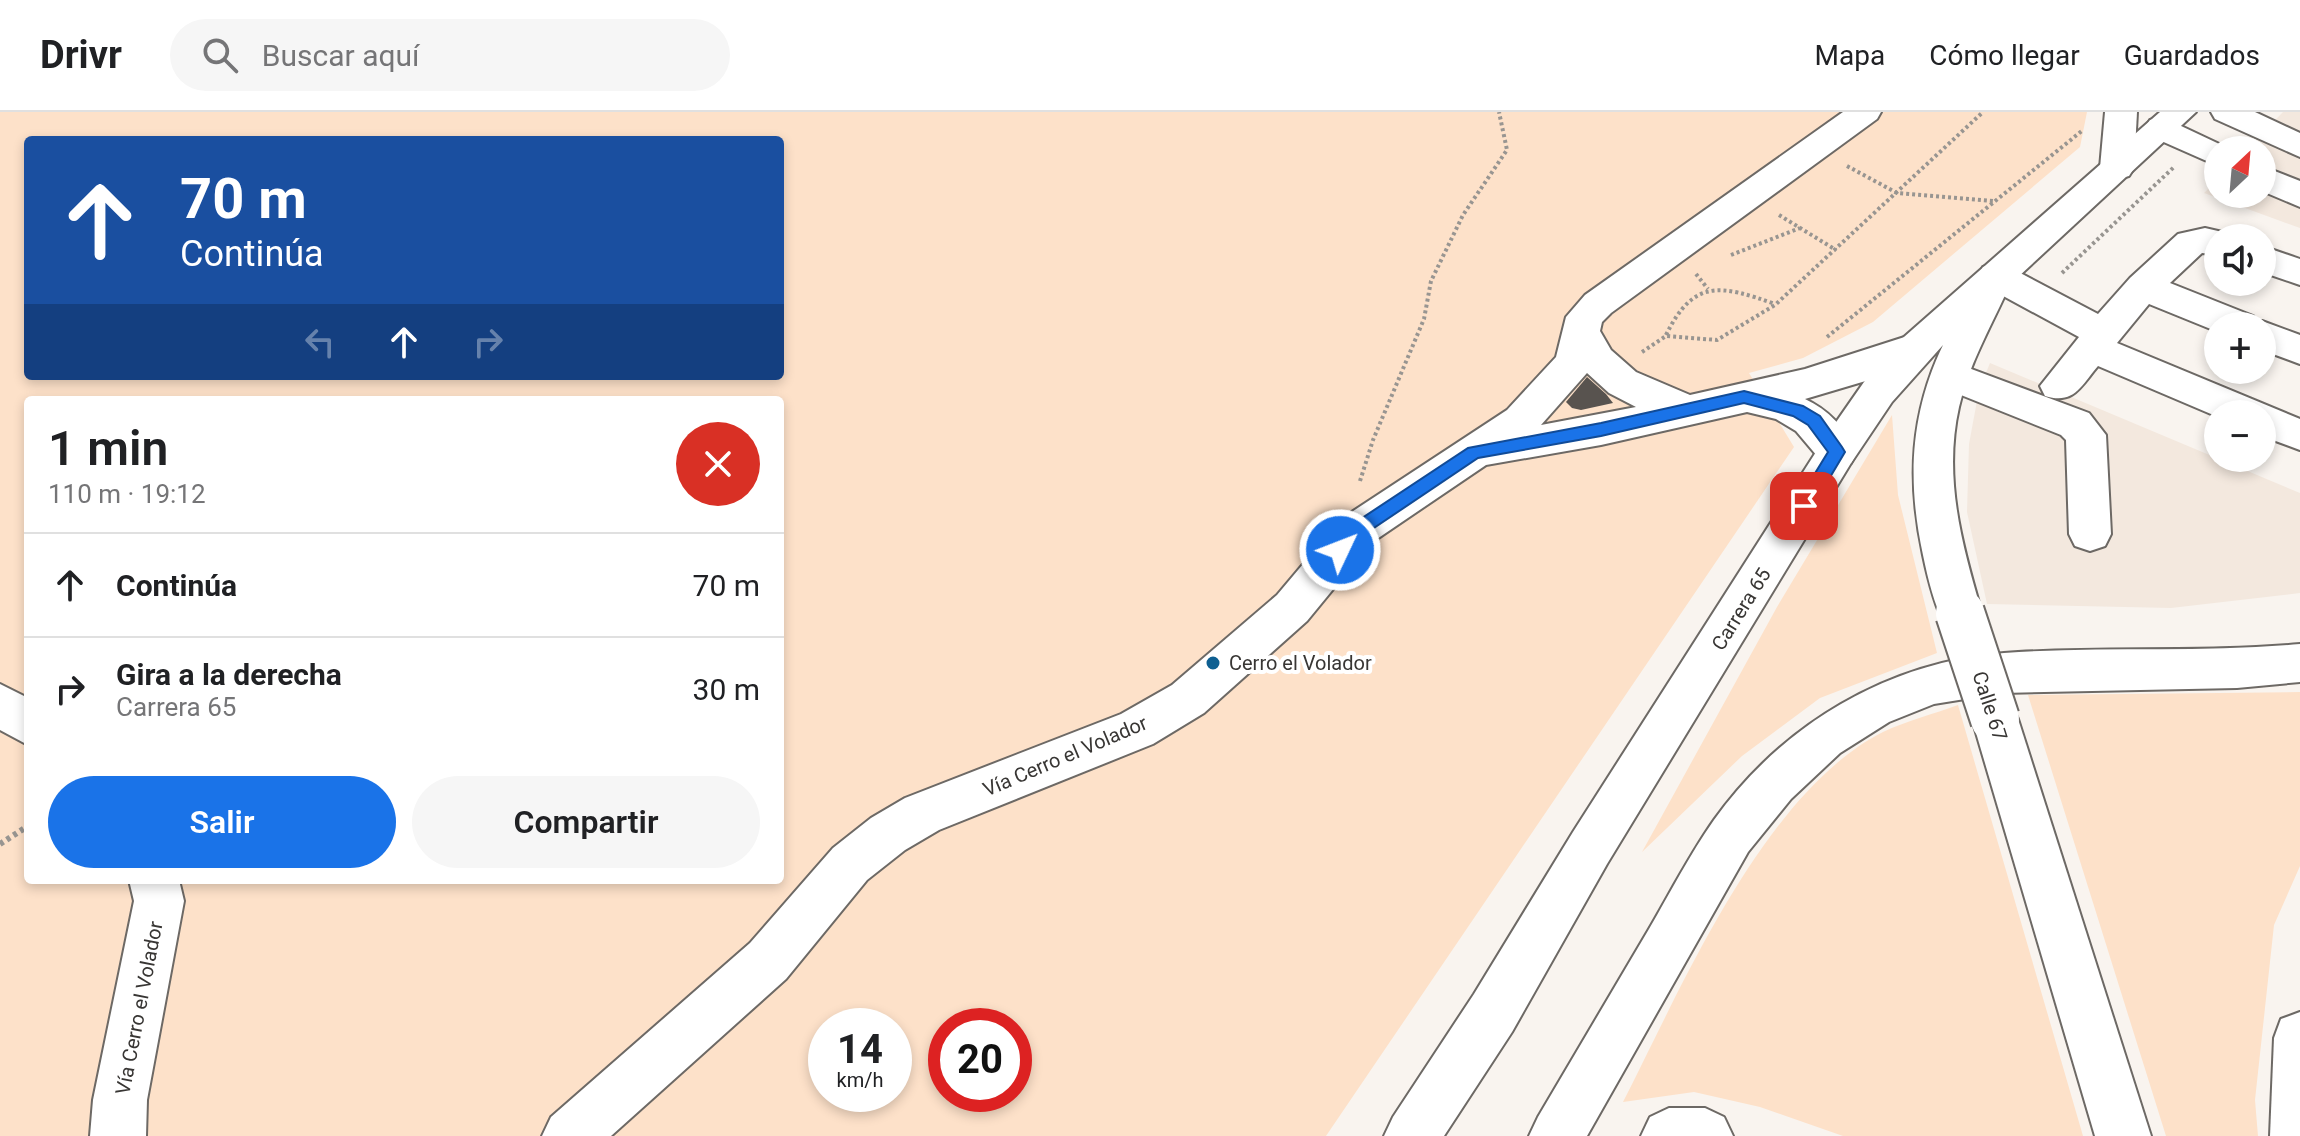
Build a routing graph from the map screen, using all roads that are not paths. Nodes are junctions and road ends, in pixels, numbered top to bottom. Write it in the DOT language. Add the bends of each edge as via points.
graph roads {
  1 [pos="1865,112"];
  2 [pos="2121,112"];
  3 [pos="2227,112"];
  4 [pos="2171,120"];
  5 [pos="2300,146"];
  6 [pos="2204,148"];
  7 [pos="2117,168"];
  8 [pos="2276,184"];
  9 [pos="2300,195"];
  10 [pos="2204,240"];
  11 [pos="2276,264"];
  12 [pos="2300,272"];
  13 [pos="1996,276"];
  14 [pos="2143,287"];
  15 [pos="2205,312"];
  16 [pos="1581,331"];
  17 [pos="2098,341"];
  18 [pos="2276,341"];
  19 [pos="1917,347"];
  20 [pos="2300,350"];
  21 [pos="1950,375"];
  22 [pos="2059,386"];
  23 [pos="1744,397"];
  24 [pos="2220,400"];
  25 [pos="1684,408"];
  26 [pos="2276,426"];
  27 [pos="2300,435"];
  28 [pos="1837,452"];
  29 [pos="1474,453"];
  30 [pos="2090,534"];
  31 [pos="2300,663"];
  32 [pos="0,704"];
  33 [pos="24,721"];
  34 [pos="155,884"];
  35 [pos="2300,1038"];
  36 [pos="118,1136"];
  37 [pos="570,1136"];
  38 [pos="1412,1136"];
  39 [pos="1557,1136"];
  40 [pos="1669,1136"];
  41 [pos="1705,1136"];
  42 [pos="2123,1136"];
  43 [pos="2298,1136"];
  1 -- 16 [label="main road" via="1598,304 1585,317"];
  2 -- 7 [label="main road"];
  3 -- 5 [label="main road"];
  4 -- 6 [label="main road"];
  4 -- 7 [label="main road, Carrera 65"];
  7 -- 13 [label="main road, Carrera 65"];
  8 -- 9 [label="main road"];
  10 -- 14 [label="main road" via="2191,243"];
  11 -- 12 [label="main road"];
  13 -- 17 [label="main road"];
  13 -- 19 [label="main road, Carrera 65"];
  13 -- 21 [label="main road, Calle 67"];
  14 -- 15 [label="main road"];
  14 -- 17 [label="main road"];
  16 -- 25 [label="main road" via="1596,360 1631,389"];
  16 -- 29 [label="main road" via="1574,362 1521,421"];
  17 -- 22 [label="main road"];
  17 -- 24 [label="main road"];
  18 -- 20 [label="main road"];
  19 -- 23 [label="main road, Vía Cerro el Volador" via="1855,370"];
  19 -- 28 [label="main road, Carrera 65"];
  21 -- 30 [label="main road" via="2075,424 2086,435"];
  21 -- 42 [label="main road, Calle 67, bridge" via="1931,467 1934,506 1960,613"];
  23 -- 25 [label="main road, Vía Cerro el Volador"];
  23 -- 28 [label="main road" via="1798,411 1814,421"];
  25 -- 29 [label="main road, Vía Cerro el Volador" via="1601,430"];
  26 -- 27 [label="main road"];
  28 -- 38 [label="main road, Carrera 65"];
  29 -- 37 [label="main road, Vía Cerro el Volador" via="1356,531 1292,608 1188,699 1137,729 922,814 888,834 850,864 768,961"];
  31 -- 39 [label="main road" via="2002,673 1931,685 1873,708 1824,738 1774,784 1731,836"];
  32 -- 33 [label="main road"];
  34 -- 36 [label="main road, Vía Cerro el Volador" via="159,901 120,1100"];
  35 -- 43 [label="main road"];
  40 -- 41 [label="main road"];
}
